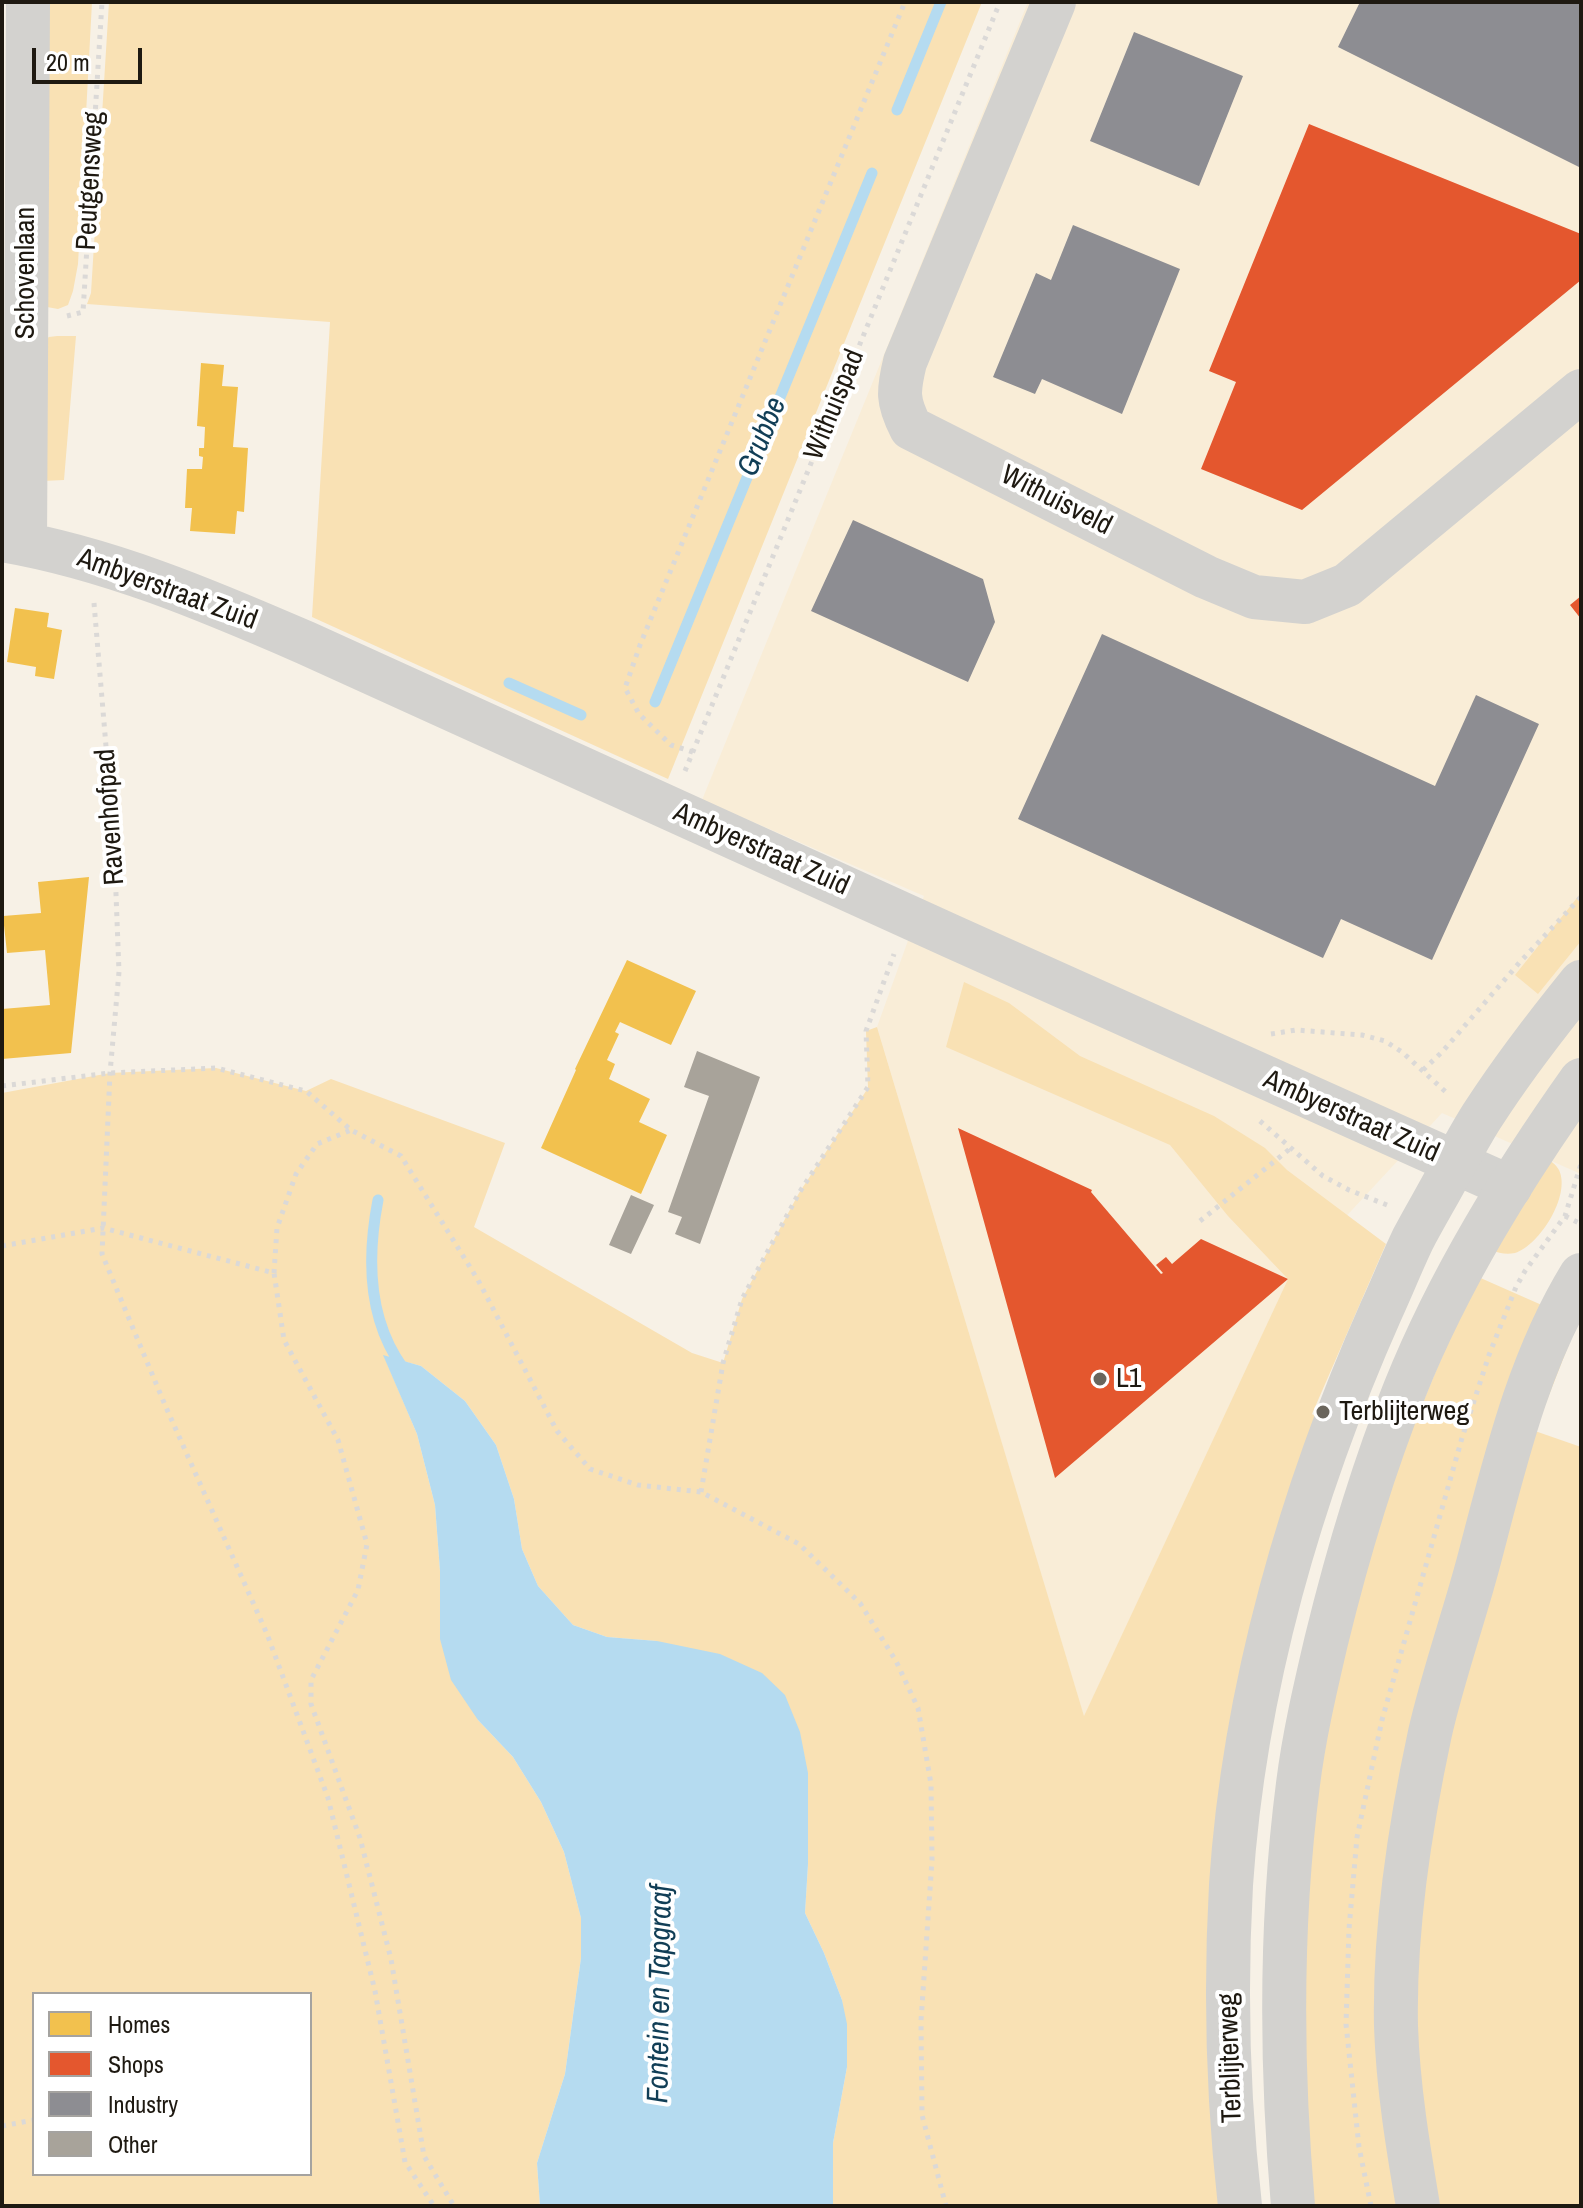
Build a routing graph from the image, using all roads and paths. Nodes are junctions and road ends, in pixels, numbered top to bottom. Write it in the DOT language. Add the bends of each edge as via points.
graph roads {
  1 [pos="28,2"];
  2 [pos="102,2"];
  3 [pos="905,2"];
  4 [pos="1000,2"];
  5 [pos="1054,2"];
  6 [pos="14,115"];
  7 [pos="83,312"];
  8 [pos="1581,391"];
  9 [pos="14,542"];
  10 [pos="95,562"];
  11 [pos="694,752"];
  12 [pos="669,808"];
  13 [pos="1581,897"];
  14 [pos="906,916"];
  15 [pos="1581,982"];
  16 [pos="1268,1035"];
  17 [pos="110,1073"];
  18 [pos="1581,1080"];
  19 [pos="2,1086"];
  20 [pos="1254,1116"];
  21 [pos="351,1130"];
  22 [pos="1291,1148"];
  23 [pos="1455,1164"];
  24 [pos="1581,1164"];
  25 [pos="1510,1187"];
  26 [pos="1565,1216"];
  27 [pos="1424,1220"];
  28 [pos="1200,1221"];
  29 [pos="1581,1224"];
  30 [pos="103,1228"];
  31 [pos="2,1246"];
  32 [pos="1475,1246"];
  33 [pos="274,1273"];
  34 [pos="1581,1275"];
  35 [pos="701,1492"];
  36 [pos="32,2120"];
  37 [pos="2,2126"];
  38 [pos="434,2206"];
  39 [pos="454,2206"];
  40 [pos="946,2206"];
  41 [pos="1240,2206"];
  42 [pos="1293,2206"];
  43 [pos="1418,2206"];
  1 -- 6 [label="street, Schovenlaan"];
  2 -- 7 [label="path, Peutgensweg"];
  3 -- 11 [label="path" via="625,688 639,714 671,745"];
  4 -- 11 [label="path, Withuispad"];
  5 -- 8 [label="street, Withuisveld" via="905,362 900,406 911,428 1206,577 1254,597 1305,602 1347,585"];
  6 -- 9 [label="street, Schovenlaan"];
  9 -- 10 [label="street, Ambyerstraat Zuid"];
  10 -- 12 [label="street, Ambyerstraat Zuid" via="277,630"];
  10 -- 17 [label="path, Ravenhofpad" via="119,972"];
  11 -- 12 [label="path, Withuispad"];
  12 -- 14 [label="street, Ambyerstraat Zuid"];
  13 -- 16 [label="path" via="1423,1070 1385,1041 1362,1035 1296,1030"];
  14 -- 23 [label="street, Ambyerstraat Zuid"];
  14 -- 35 [label="path" via="866,1031 868,1087 799,1193 742,1299 723,1363"];
  15 -- 23 [label="street, Terblijterweg" via="1501,1087"];
  17 -- 19 [label="path"];
  17 -- 21 [label="path" via="216,1068 306,1091"];
  17 -- 30 [label="path, Ravenhofpad"];
  18 -- 25 [label="street, Terblijterweg"];
  20 -- 22 [label="path"];
  21 -- 33 [label="path" via="317,1144 296,1174 277,1228"];
  21 -- 35 [label="path" via="401,1156 478,1280 557,1431 590,1469 638,1485"];
  22 -- 27 [label="path" via="1323,1176"];
  22 -- 28 [label="path"];
  23 -- 25 [label="street, Ambyerstraat Zuid"];
  23 -- 27 [label="street, Terblijterweg"];
  24 -- 26 [label="path"];
  25 -- 32 [label="street, Terblijterweg"];
  26 -- 29 [label="path"];
  26 -- 32 [label="path" via="1525,1271"];
  27 -- 41 [label="street, Terblijterweg" via="1362,1353 1309,1498 1257,1697 1233,1867 1228,1969"];
  30 -- 31 [label="path"];
  30 -- 33 [label="path"];
  30 -- 38 [label="path, Ravenhofpad" via="102,1254 267,1634 328,1798 375,1991 405,2162"];
  32 -- 42 [label="street, Terblijterweg" via="1423,1348 1381,1452 1339,1589 1309,1723 1291,1856 1285,1985"];
  33 -- 39 [label="path" via="284,1340 338,1440 367,1544 358,1590 311,1680 311,1704 360,1838 391,1959 424,2156"];
  34 -- 43 [label="street" via="1529,1385 1499,1483 1431,1731 1409,1845 1396,2026"];
  35 -- 40 [label="path" via="799,1544 860,1603 918,1708 931,1784 932,1860 921,2021 922,2115"];
  36 -- 37 [label="path"];
}
